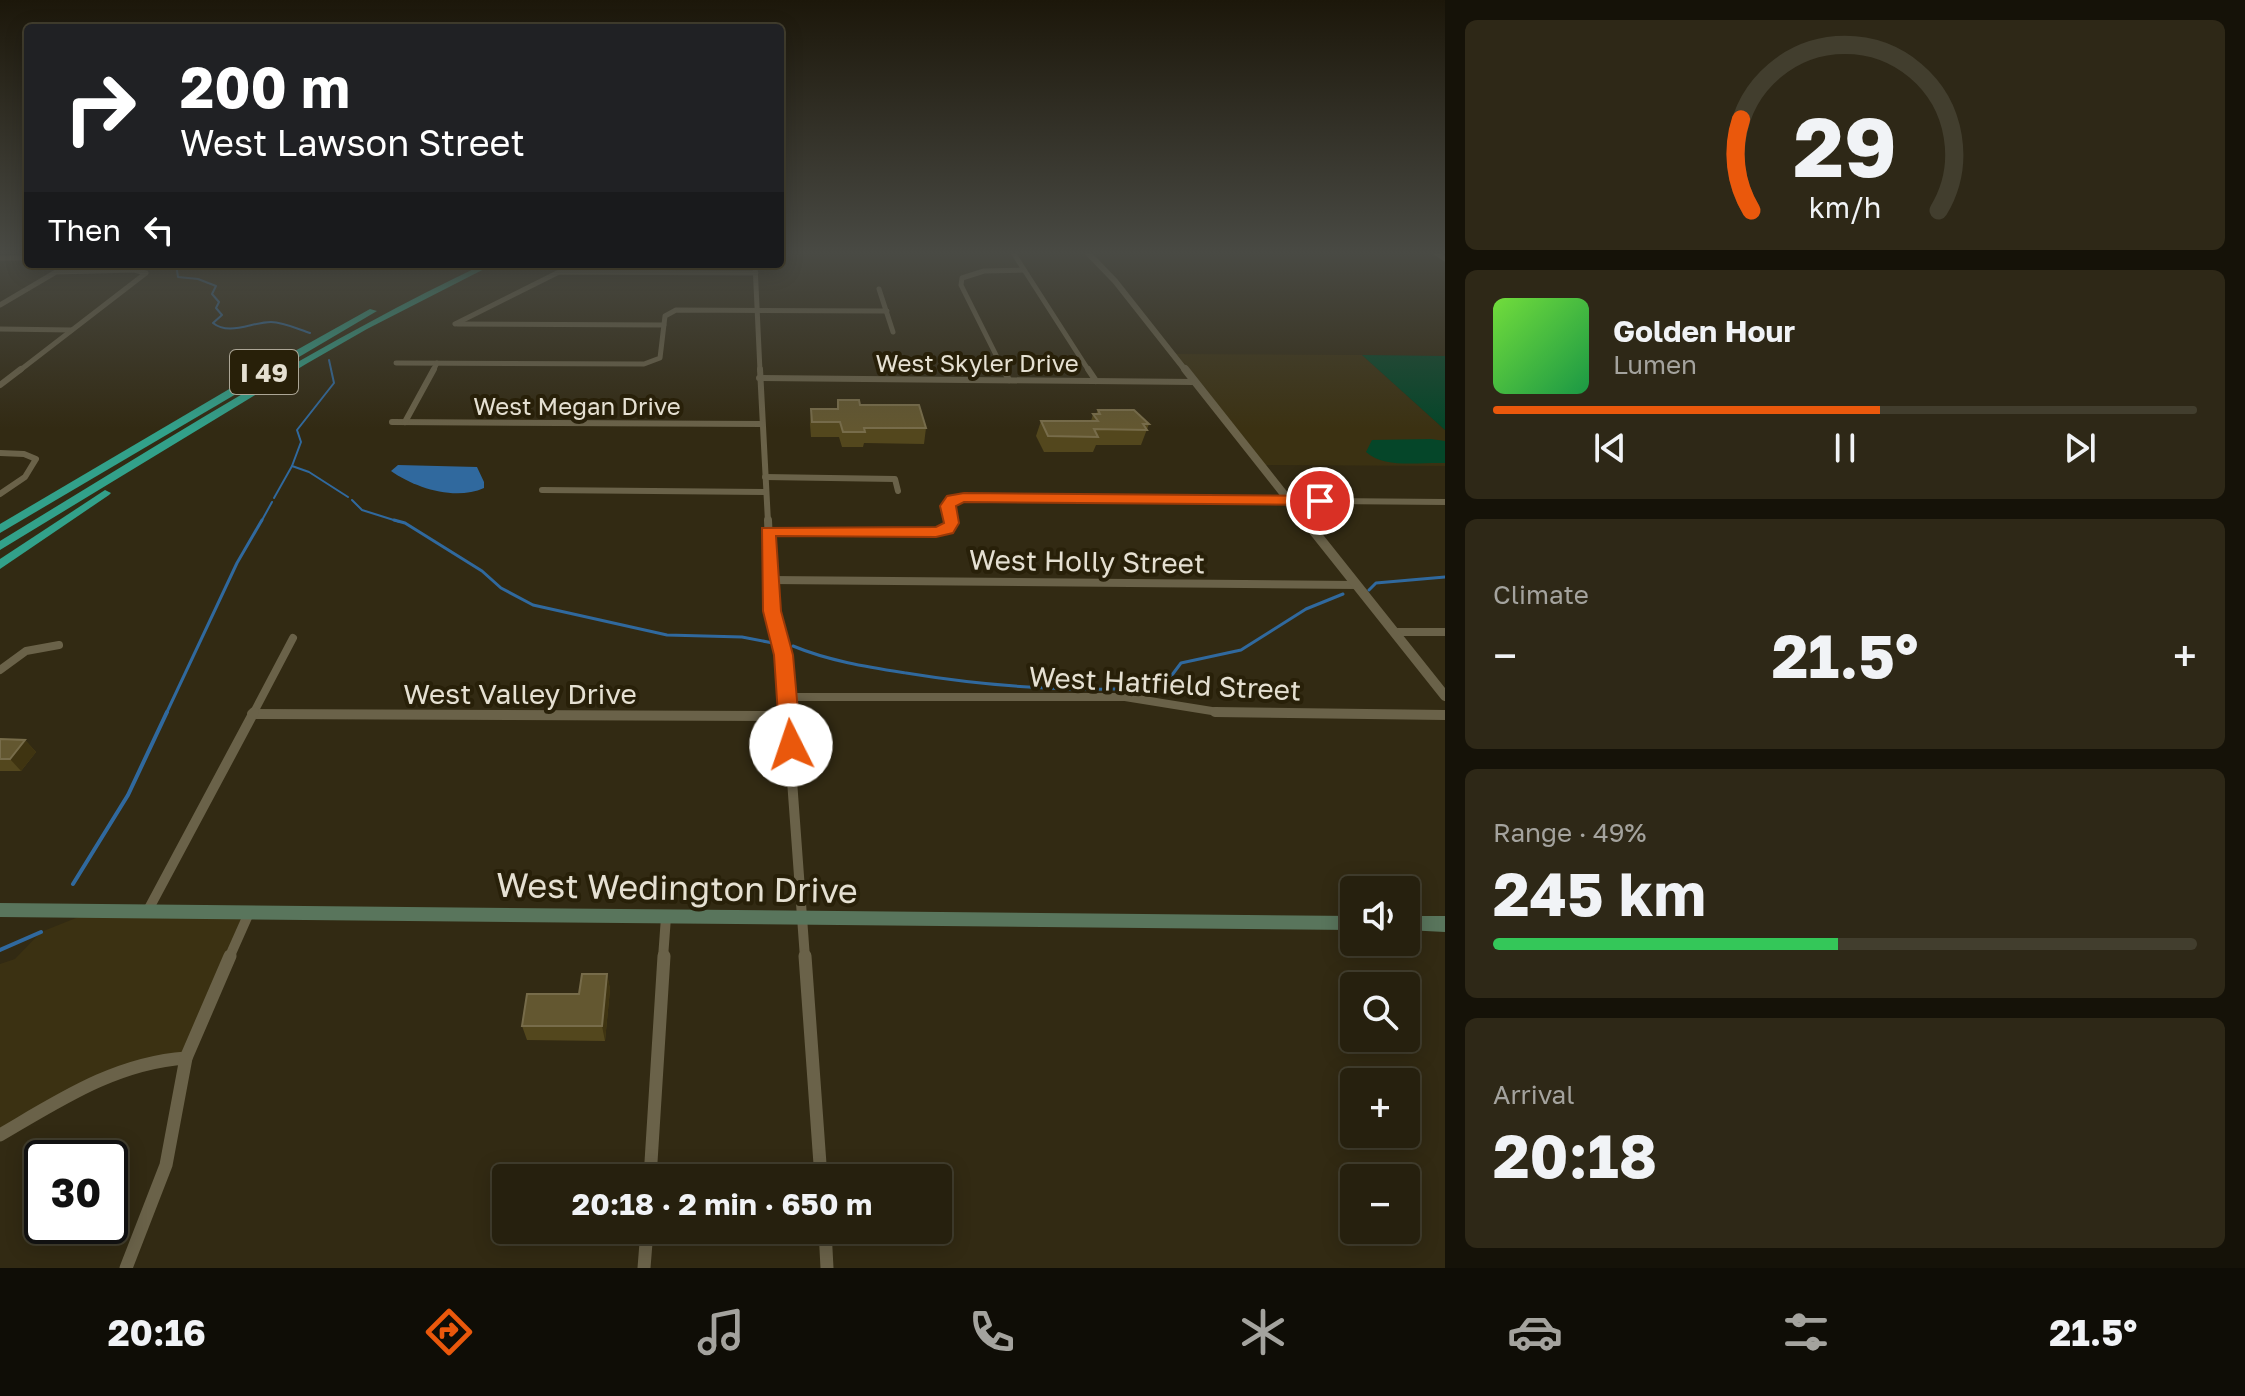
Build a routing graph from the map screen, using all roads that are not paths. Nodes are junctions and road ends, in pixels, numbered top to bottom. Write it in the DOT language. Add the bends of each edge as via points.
graph roads {
  1 [pos="99,310"];
  2 [pos="378,310"];
  3 [pos="398,310"];
  4 [pos="483,310"];
  5 [pos="749,310"];
  6 [pos="757,310"];
  7 [pos="780,310"];
  8 [pos="974,310"];
  9 [pos="1050,310"];
  10 [pos="1138,310"];
  11 [pos="887,311"];
  12 [pos="664,325"];
  13 [pos="0,329"];
  14 [pos="72,330"];
  15 [pos="893,332"];
  16 [pos="396,363"];
  17 [pos="437,363"];
  18 [pos="759,378"];
  19 [pos="1009,380"];
  20 [pos="1096,381"];
  21 [pos="1194,382"];
  22 [pos="0,385"];
  23 [pos="250,393"];
  24 [pos="392,422"];
  25 [pos="405,422"];
  26 [pos="762,424"];
  27 [pos="0,453"];
  28 [pos="765,477"];
  29 [pos="542,490"];
  30 [pos="63,491"];
  31 [pos="898,491"];
  32 [pos="765,492"];
  33 [pos="0,494"];
  34 [pos="1288,501"];
  35 [pos="1445,502"];
  36 [pos="0,518"];
  37 [pos="0,529"];
  38 [pos="767,531"];
  39 [pos="0,546"];
  40 [pos="0,564"];
  41 [pos="770,580"];
  42 [pos="1357,585"];
  43 [pos="1394,632"];
  44 [pos="1445,632"];
  45 [pos="293,638"];
  46 [pos="59,645"];
  47 [pos="0,670"];
  48 [pos="1445,696"];
  49 [pos="787,697"];
  50 [pos="252,714"];
  51 [pos="1445,715"];
  52 [pos="788,716"];
  53 [pos="0,910"];
  54 [pos="147,913"];
  55 [pos="249,913"];
  56 [pos="666,917"];
  57 [pos="804,918"];
  58 [pos="1340,923"];
  59 [pos="1420,923"];
  60 [pos="1445,924"];
  61 [pos="186,1058"];
  62 [pos="0,1135"];
  63 [pos="651,1164"];
  64 [pos="820,1164"];
  65 [pos="646,1244"];
  66 [pos="826,1244"];
  67 [pos="126,1268"];
  68 [pos="644,1268"];
  69 [pos="827,1268"];
  1 -- 14 [label="street"];
  2 -- 30 [label="highway, I 49"];
  3 -- 23 [label="highway, I 49"];
  4 -- 12 [label="street" via="455,324"];
  5 -- 12 [label="street" via="670,312"];
  6 -- 18 [label="street"];
  7 -- 11 [label="street"];
  8 -- 19 [label="street"];
  9 -- 20 [label="street"];
  10 -- 21 [label="street"];
  11 -- 15 [label="street"];
  12 -- 17 [label="street" via="660,358 654,362"];
  13 -- 14 [label="street"];
  14 -- 22 [label="street"];
  16 -- 17 [label="street"];
  17 -- 25 [label="street"];
  18 -- 19 [label="street, West Skyler Drive"];
  18 -- 26 [label="street"];
  19 -- 20 [label="street, West Skyler Drive"];
  20 -- 21 [label="street, West Skyler Drive"];
  21 -- 34 [label="street"];
  23 -- 39 [label="highway, I 49"];
  23 -- 40 [label="highway"];
  24 -- 25 [label="street, West Megan Drive"];
  25 -- 26 [label="street, West Megan Drive"];
  26 -- 28 [label="street"];
  27 -- 33 [label="street" via="36,459 25,477"];
  28 -- 31 [label="street" via="894,475"];
  28 -- 32 [label="street"];
  29 -- 32 [label="street"];
  30 -- 36 [label="highway"];
  30 -- 37 [label="highway, I 49"];
  32 -- 38 [label="street"];
  34 -- 35 [label="street"];
  34 -- 38 [label="street" via="964,498 952,500 952,523 936,532"];
  34 -- 42 [label="street"];
  38 -- 41 [label="street"];
  41 -- 42 [label="street, West Holly Street"];
  41 -- 49 [label="street"];
  42 -- 43 [label="street"];
  43 -- 44 [label="street"];
  43 -- 48 [label="street"];
  45 -- 50 [label="street"];
  46 -- 47 [label="street" via="17,653"];
  49 -- 51 [label="street, West Hatfield Street" via="1125,697 1218,712"];
  49 -- 52 [label="street"];
  50 -- 52 [label="street, West Valley Drive"];
  50 -- 54 [label="street"];
  52 -- 57 [label="street"];
  53 -- 54 [label="main road, West Wedington Drive"];
  54 -- 55 [label="main road, West Wedington Drive"];
  55 -- 56 [label="main road, West Wedington Drive"];
  55 -- 61 [label="street"];
  56 -- 57 [label="main road, West Wedington Drive"];
  56 -- 63 [label="street"];
  57 -- 58 [label="main road, West Wedington Drive"];
  57 -- 64 [label="street"];
  59 -- 60 [label="main road"];
  61 -- 62 [label="street" via="134,1064 105,1076"];
  61 -- 67 [label="street" via="166,1165"];
  65 -- 68 [label="street"];
  66 -- 69 [label="street"];
}
